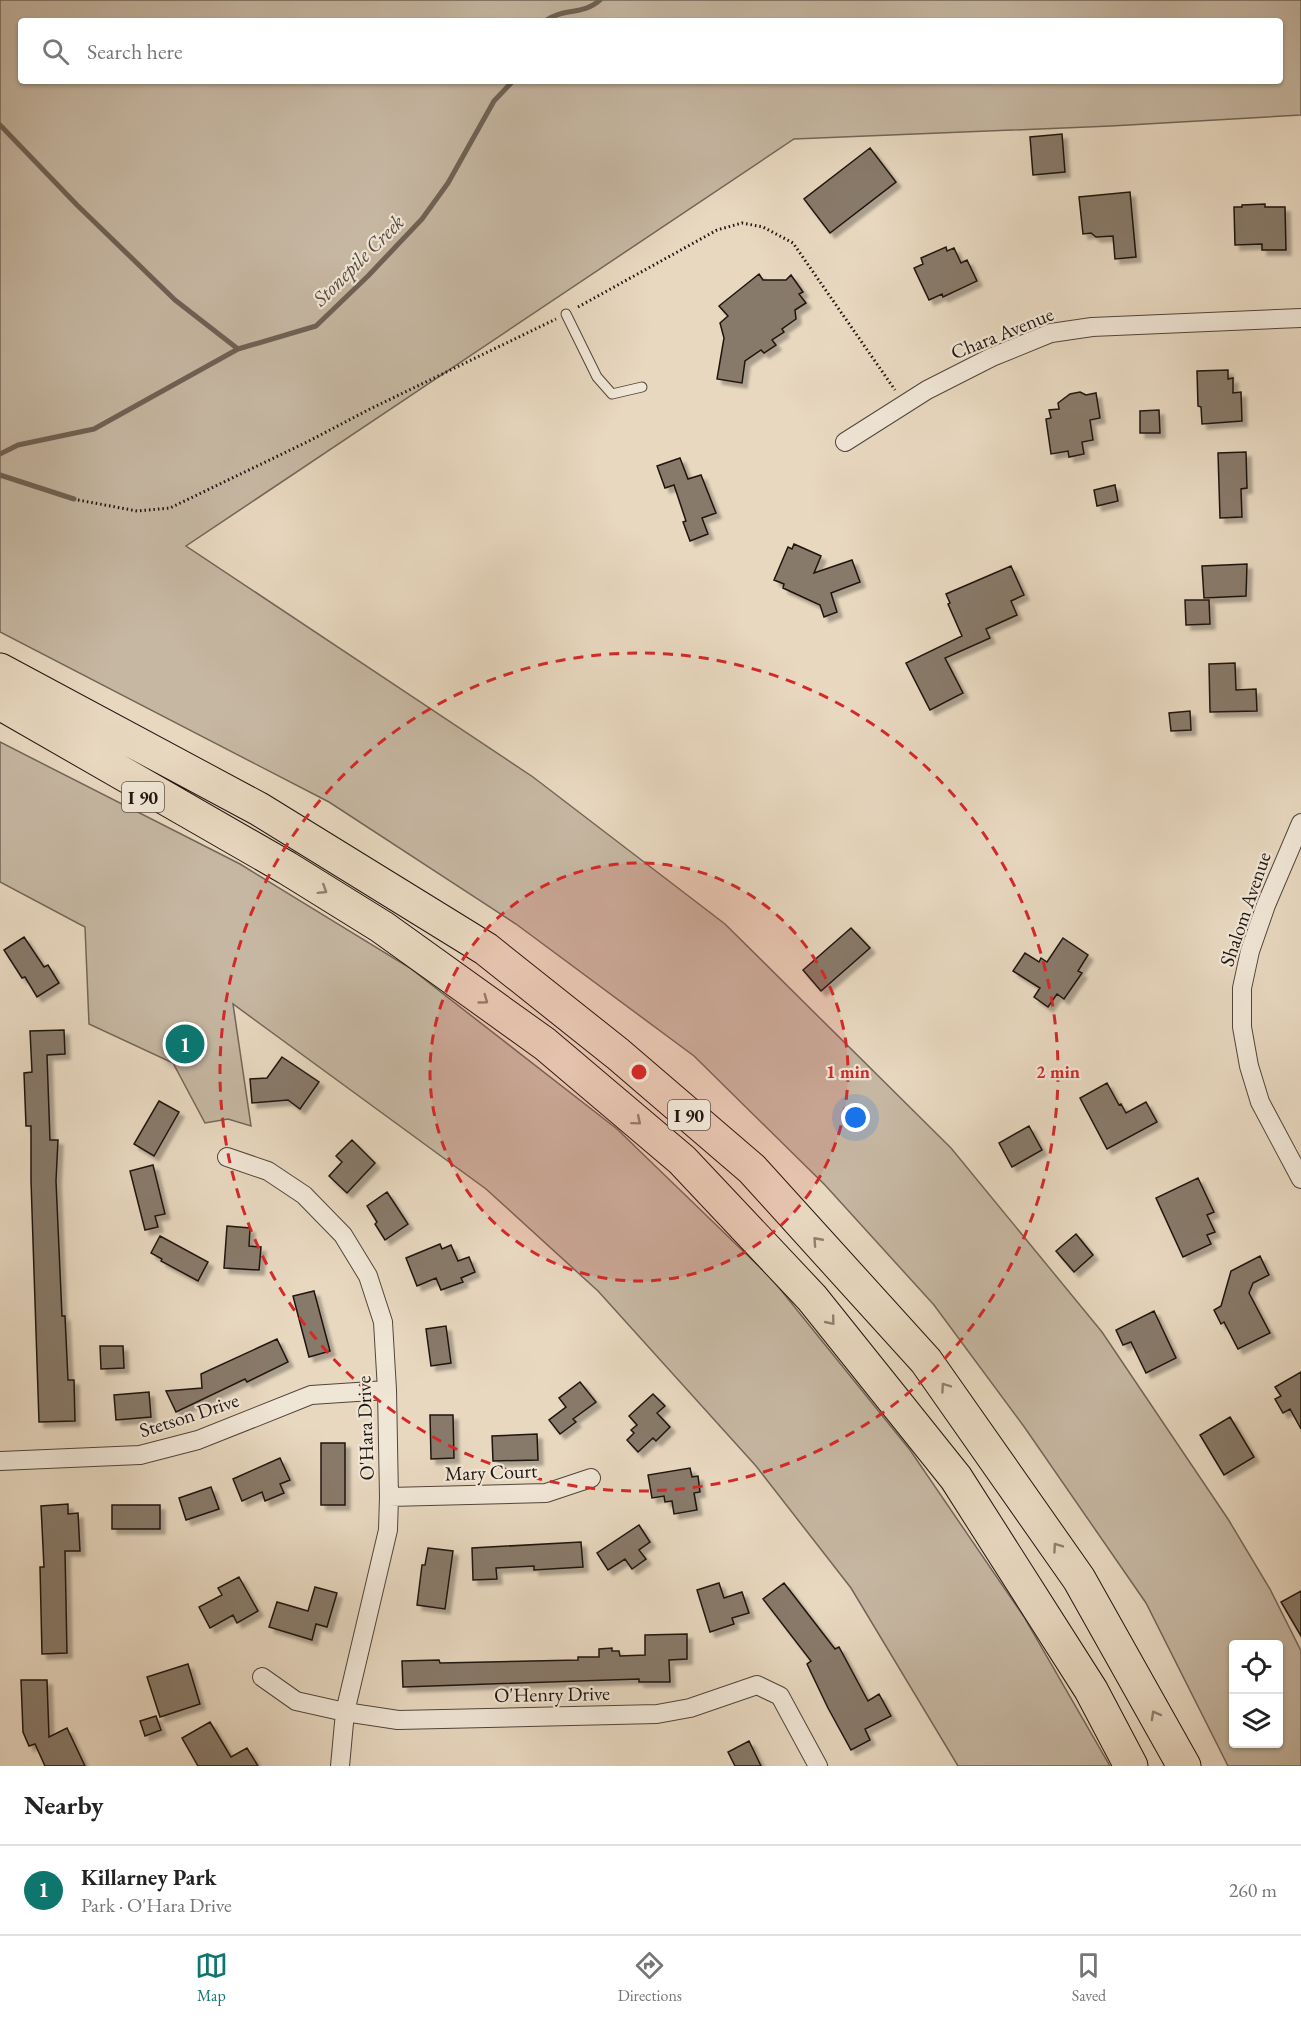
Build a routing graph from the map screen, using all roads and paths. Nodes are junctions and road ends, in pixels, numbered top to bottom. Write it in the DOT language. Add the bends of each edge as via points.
graph roads {
  1 [pos="566,314"];
  2 [pos="1301,318"];
  3 [pos="642,387"];
  4 [pos="904,403"];
  5 [pos="845,442"];
  6 [pos="78,500"];
  7 [pos="0,670"];
  8 [pos="0,703"];
  9 [pos="0,725"];
  10 [pos="1301,823"];
  11 [pos="287,868"];
  12 [pos="227,1156"];
  13 [pos="1301,1179"];
  14 [pos="387,1390"];
  15 [pos="0,1461"];
  16 [pos="591,1478"];
  17 [pos="389,1497"];
  18 [pos="262,1677"];
  19 [pos="345,1712"];
  20 [pos="340,1766"];
  21 [pos="818,1766"];
  22 [pos="1131,1766"];
  23 [pos="1184,1766"];
  1 -- 3 [label="lane" via="597,377 612,394"];
  1 -- 4 [label="path" via="717,230 741,224 764,227 793,243"];
  1 -- 6 [label="path" via="170,508 137,512"];
  2 -- 4 [label="street, Chara Avenue" via="1092,327 1051,333 992,357"];
  4 -- 5 [label="street, Chara Avenue"];
  23 -- 7 [label="highway, I 90, one-way" via="1079,1579 927,1361 752,1169 618,1054 486,949 259,808"];
  8 -- 11 [label="highway, I 90"];
  9 -- 11 [label="highway, I 90"];
  10 -- 13 [label="street, Shalom Avenue" via="1266,905 1242,988 1242,1027 1260,1102"];
  11 -- 22 [label="highway, I 90, one-way" via="382,927 545,1044 706,1185 812,1298 956,1478 1091,1690"];
  12 -- 14 [label="street, O'Hara Drive" via="268,1171 304,1195 343,1235 368,1276 382,1322"];
  14 -- 15 [label="street, Stetson Drive" via="311,1395 198,1440 140,1455"];
  14 -- 17 [label="street, O'Hara Drive"];
  16 -- 17 [label="street, Mary Court" via="546,1493"];
  17 -- 19 [label="street, O'Hara Drive" via="388,1530"];
  18 -- 19 [label="street, O'Henry Drive" via="296,1701"];
  19 -- 20 [label="street, O'Hara Drive"];
  19 -- 21 [label="street, O'Henry Drive" via="398,1720 657,1714 690,1708 757,1685 780,1696"];
}
